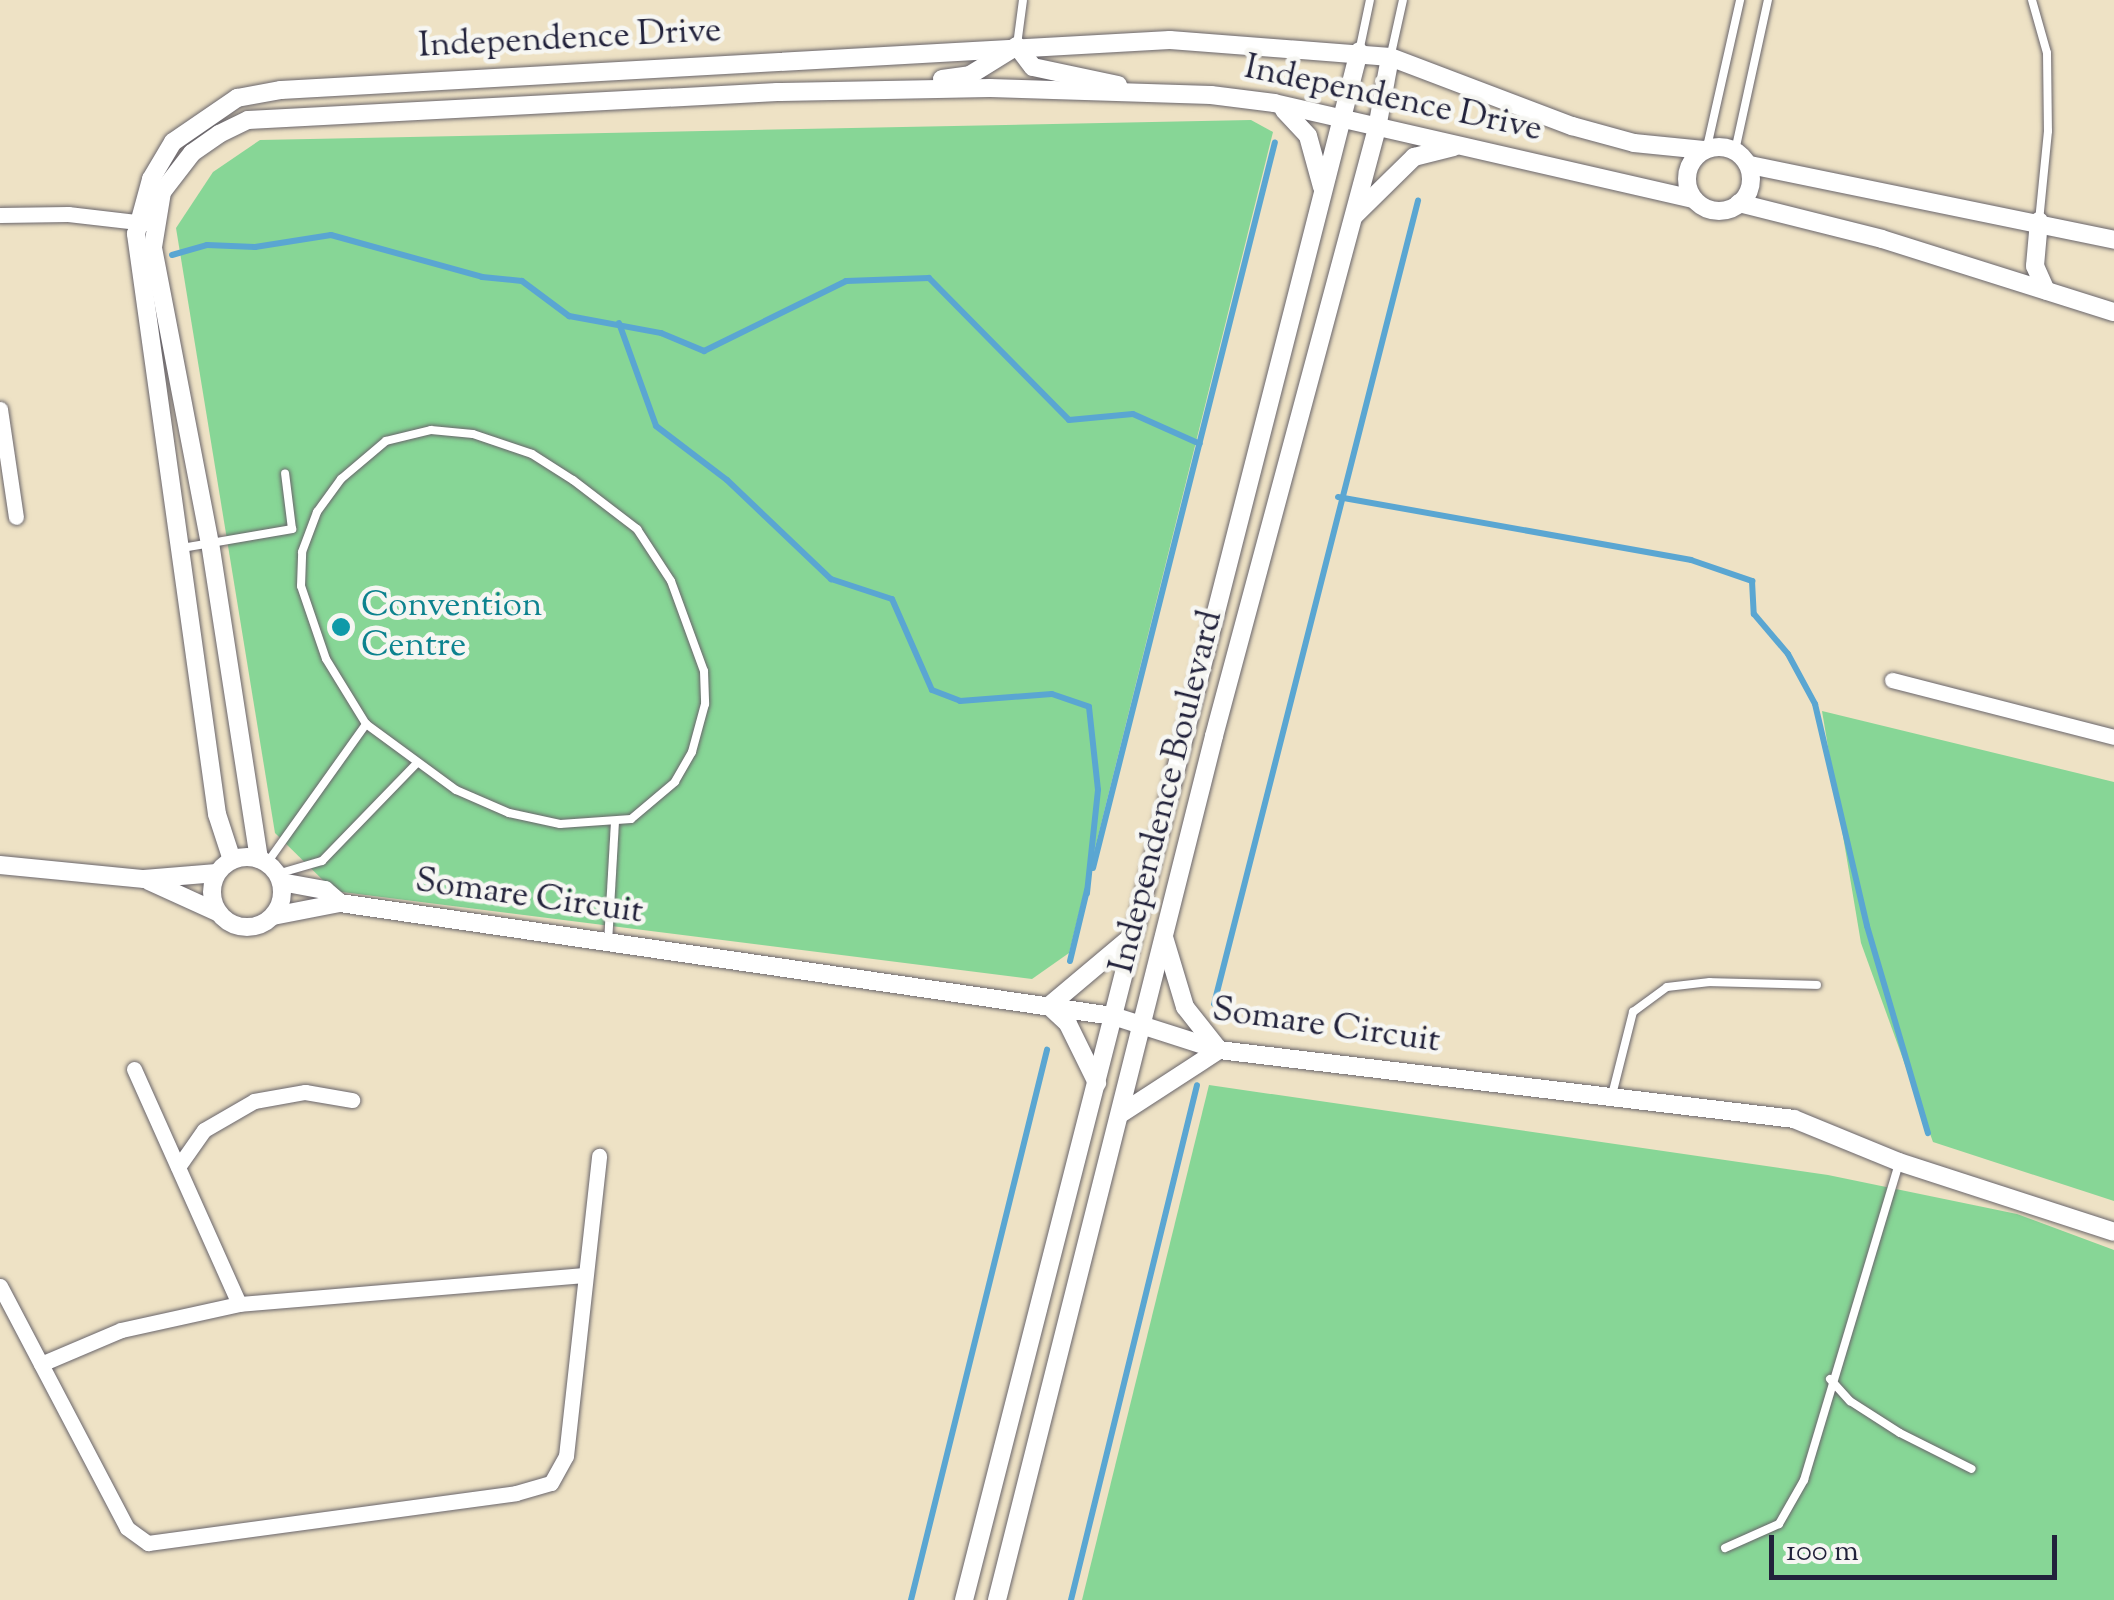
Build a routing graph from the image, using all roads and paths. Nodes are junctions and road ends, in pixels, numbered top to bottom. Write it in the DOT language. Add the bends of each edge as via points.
graph roads {
  1 [pos="1023,0"];
  2 [pos="1370,0"];
  3 [pos="1403,0"];
  4 [pos="1740,0"];
  5 [pos="1768,0"];
  6 [pos="2032,0"];
  7 [pos="1017,46"];
  8 [pos="1359,52"];
  9 [pos="1390,57"];
  10 [pos="910,89"];
  11 [pos="1153,94"];
  12 [pos="1274,104"];
  13 [pos="1342,120"];
  14 [pos="1377,128"];
  15 [pos="1459,145"];
  16 [pos="1705,149"];
  17 [pos="1735,151"];
  18 [pos="1750,165"];
  19 [pos="1322,188"];
  20 [pos="1694,199"];
  21 [pos="1740,203"];
  22 [pos="0,215"];
  23 [pos="1350,220"];
  24 [pos="2039,221"];
  25 [pos="146,223"];
  26 [pos="2114,240"];
  27 [pos="2046,291"];
  28 [pos="2114,312"];
  29 [pos="0,409"];
  30 [pos="285,473"];
  31 [pos="16,518"];
  32 [pos="292,529"];
  33 [pos="309,533"];
  34 [pos="210,544"];
  35 [pos="178,548"];
  36 [pos="1892,680"];
  37 [pos="366,724"];
  38 [pos="2114,738"];
  39 [pos="415,765"];
  40 [pos="615,823"];
  41 [pos="232,860"];
  42 [pos="0,865"];
  43 [pos="271,869"];
  44 [pos="217,874"];
  45 [pos="144,879"];
  46 [pos="340,903"];
  47 [pos="217,912"];
  48 [pos="274,916"];
  49 [pos="1135,933"];
  50 [pos="1164,937"];
  51 [pos="608,943"];
  52 [pos="1817,985"];
  53 [pos="1049,1006"];
  54 [pos="1113,1016"];
  55 [pos="1142,1026"];
  56 [pos="1218,1050"];
  57 [pos="134,1069"];
  58 [pos="1097,1084"];
  59 [pos="1612,1095"];
  60 [pos="352,1100"];
  61 [pos="1122,1113"];
  62 [pos="599,1156"];
  63 [pos="1899,1162"];
  64 [pos="178,1167"];
  65 [pos="2114,1232"];
  66 [pos="584,1274"];
  67 [pos="0,1286"];
  68 [pos="239,1304"];
  69 [pos="40,1364"];
  70 [pos="1830,1379"];
  71 [pos="1972,1469"];
  72 [pos="1726,1548"];
  73 [pos="964,1600"];
  74 [pos="997,1600"];
  1 -- 7 [label="lane"];
  2 -- 8 [label="lane, Independence Boulevard"];
  3 -- 9 [label="lane, Independence Boulevard"];
  4 -- 16 [label="lane"];
  5 -- 17 [label="lane"];
  6 -- 24 [label="lane" via="2047,53"];
  7 -- 8 [label="street, Independence Drive" via="1170,40"];
  7 -- 10 [label="street" via="970,76"];
  7 -- 11 [label="street" via="1033,67"];
  7 -- 25 [label="street, Independence Drive" via="281,90 237,98 173,142"];
  8 -- 9 [label="street, Independence Drive"];
  8 -- 13 [label="street, Independence Boulevard"];
  9 -- 14 [label="street, Independence Boulevard"];
  9 -- 16 [label="street, Independence Drive" via="1572,126 1634,143"];
  10 -- 11 [label="street, Independence Drive"];
  10 -- 25 [label="street, Independence Drive" via="248,120 219,134 176,171"];
  11 -- 12 [label="street, Independence Drive"];
  12 -- 13 [label="street, Independence Drive"];
  12 -- 19 [label="street" via="1296,117 1308,136"];
  13 -- 14 [label="street, Independence Drive"];
  13 -- 19 [label="street, Independence Boulevard"];
  14 -- 15 [label="street, Independence Drive"];
  14 -- 23 [label="street, Independence Boulevard"];
  15 -- 20 [label="street, Independence Drive"];
  15 -- 23 [label="street" via="1414,157"];
  16 -- 17 [label="street, Independence Drive"];
  16 -- 20 [label="street" via="1688,171"];
  17 -- 18 [label="street"];
  18 -- 21 [label="street" via="1750,186"];
  18 -- 24 [label="street"];
  19 -- 49 [label="street, Independence Boulevard"];
  20 -- 21 [label="street, Independence Drive" via="1716,211"];
  21 -- 27 [label="street, Independence Drive"];
  22 -- 25 [label="street"];
  23 -- 50 [label="street, Independence Boulevard"];
  24 -- 26 [label="street"];
  24 -- 27 [label="street" via="2036,266"];
  25 -- 34 [label="street, Independence Drive"];
  25 -- 35 [label="street, Independence Drive"];
  27 -- 28 [label="street, Independence Drive"];
  29 -- 31 [label="street"];
  30 -- 32 [label="lane"];
  32 -- 33 [label="lane"];
  32 -- 34 [label="lane"];
  33 -- 37 [label="lane" via="301,586 310,622"];
  33 -- 40 [label="lane" via="333,490 368,456 386,441 432,430 473,434 532,454 637,529 692,628 705,704 692,752 674,782 654,805"];
  34 -- 35 [label="lane"];
  34 -- 43 [label="street, Independence Drive"];
  35 -- 41 [label="street, Independence Drive" via="217,814"];
  36 -- 38 [label="street"];
  37 -- 39 [label="lane"];
  37 -- 43 [label="lane"];
  39 -- 40 [label="lane" via="509,813 560,824"];
  39 -- 43 [label="lane" via="322,860"];
  40 -- 51 [label="lane"];
  41 -- 43 [label="street"];
  41 -- 44 [label="street"];
  42 -- 45 [label="street"];
  43 -- 46 [label="street, Somare Circuit" via="325,890"];
  43 -- 48 [label="street"];
  44 -- 45 [label="street"];
  44 -- 47 [label="street" via="211,892"];
  45 -- 47 [label="street"];
  46 -- 48 [label="street, Somare Circuit"];
  46 -- 51 [label="street, Somare Circuit"];
  47 -- 48 [label="street" via="239,928"];
  49 -- 53 [label="street"];
  49 -- 54 [label="street, Independence Boulevard"];
  50 -- 55 [label="street, Independence Boulevard"];
  50 -- 56 [label="street" via="1185,1007"];
  51 -- 53 [label="street, Somare Circuit"];
  52 -- 59 [label="lane" via="1710,982 1667,988 1633,1012"];
  53 -- 54 [label="street, Somare Circuit"];
  53 -- 58 [label="street" via="1068,1024"];
  54 -- 55 [label="street, Somare Circuit"];
  54 -- 58 [label="street, Independence Boulevard"];
  55 -- 56 [label="street, Somare Circuit"];
  55 -- 61 [label="street, Independence Boulevard"];
  56 -- 59 [label="street, Somare Circuit"];
  56 -- 61 [label="street"];
  57 -- 64 [label="street"];
  58 -- 73 [label="street, Independence Boulevard"];
  59 -- 63 [label="street, Somare Circuit" via="1794,1120"];
  60 -- 64 [label="street" via="306,1092 254,1101 204,1130"];
  61 -- 74 [label="street, Independence Boulevard"];
  62 -- 66 [label="street"];
  63 -- 65 [label="street, Somare Circuit"];
  63 -- 70 [label="lane"];
  64 -- 68 [label="street"];
  66 -- 68 [label="street"];
  66 -- 69 [label="street" via="566,1456 552,1482 516,1493 148,1543 126,1528"];
  67 -- 69 [label="street"];
  68 -- 69 [label="street" via="121,1330"];
  70 -- 71 [label="lane" via="1900,1434"];
  70 -- 72 [label="lane" via="1804,1480 1779,1524"];
}
